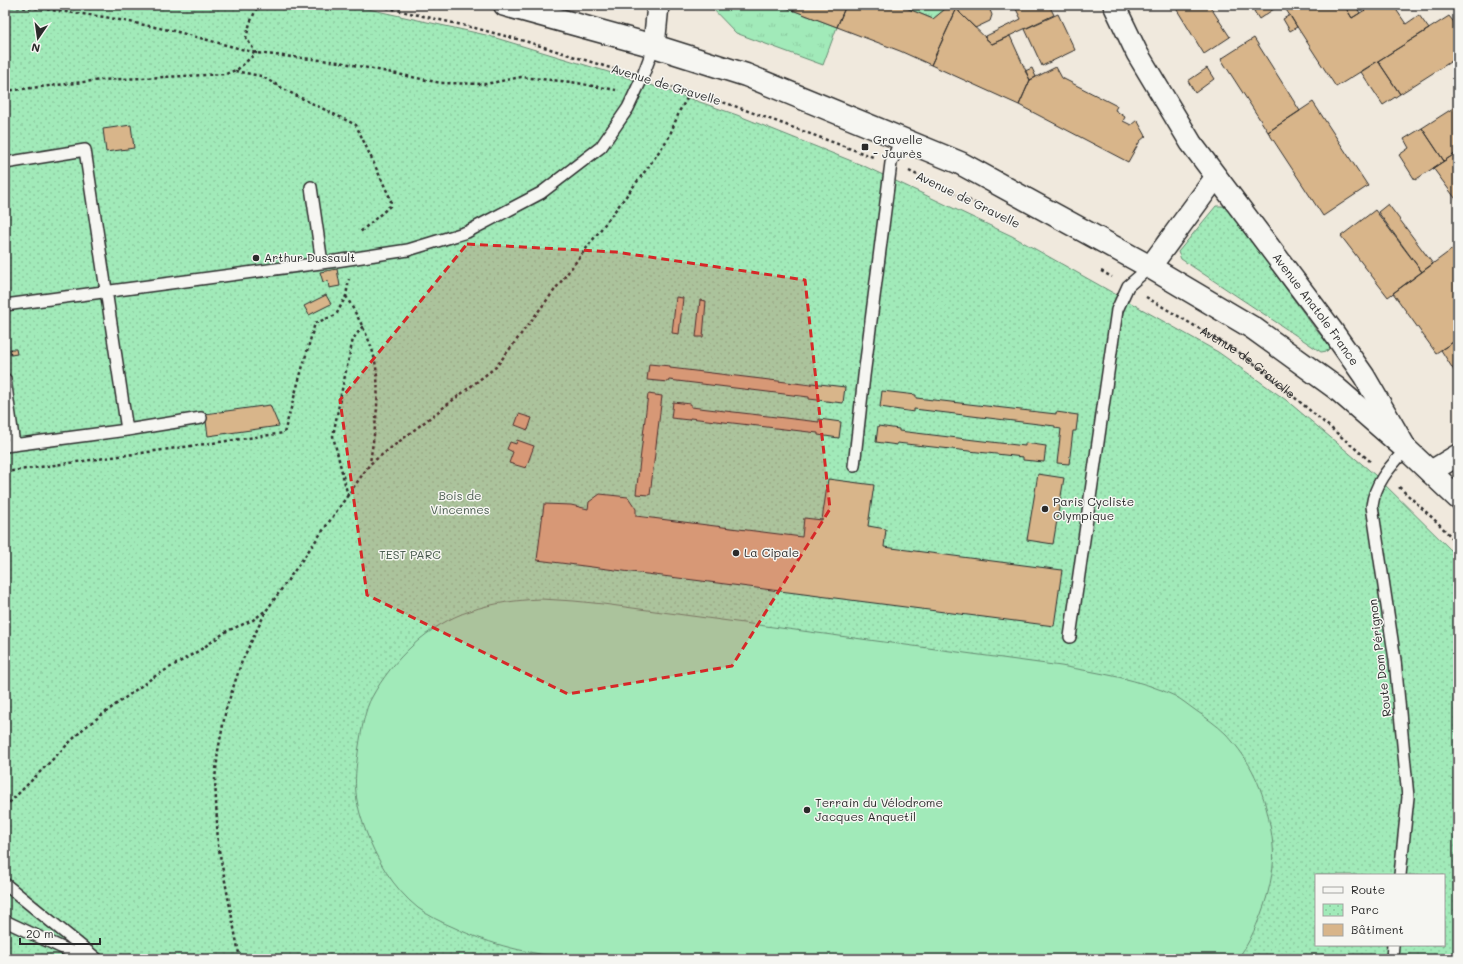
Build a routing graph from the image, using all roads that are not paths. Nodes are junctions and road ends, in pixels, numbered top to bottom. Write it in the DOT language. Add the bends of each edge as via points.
graph roads {
  1 [pos="506,5"];
  2 [pos="658,5"];
  3 [pos="1114,5"];
  4 [pos="654,46"];
  5 [pos="900,139"];
  6 [pos="5,163"];
  7 [pos="1216,177"];
  8 [pos="311,187"];
  9 [pos="322,262"];
  10 [pos="1150,267"];
  11 [pos="107,291"];
  12 [pos="5,305"];
  13 [pos="1364,376"];
  14 [pos="5,379"];
  15 [pos="1336,388"];
  16 [pos="201,418"];
  17 [pos="127,430"];
  18 [pos="10,445"];
  19 [pos="1406,449"];
  20 [pos="1458,455"];
  21 [pos="854,466"];
  22 [pos="1430,472"];
  23 [pos="1458,498"];
  24 [pos="1070,637"];
  25 [pos="1400,874"];
  26 [pos="5,884"];
  27 [pos="5,921"];
  28 [pos="1393,946"];
  29 [pos="86,959"];
  30 [pos="97,959"];
  31 [pos="1392,959"];
  1 -- 4 [label="street"];
  2 -- 4 [label="street"];
  3 -- 7 [label="street, Avenue Anatole France" via="1141,60 1190,143"];
  4 -- 5 [label="street" via="746,75"];
  4 -- 9 [label="lane" via="628,108 601,148 541,193 467,232 408,250"];
  5 -- 10 [label="street" via="960,163"];
  5 -- 21 [label="lane" via="891,163"];
  6 -- 11 [label="lane" via="85,150"];
  7 -- 10 [label="street"];
  7 -- 13 [label="street, Avenue Anatole France"];
  8 -- 9 [label="lane"];
  9 -- 11 [label="lane"];
  10 -- 15 [label="street" via="1253,328"];
  10 -- 24 [label="lane" via="1128,286 1117,310"];
  11 -- 12 [label="lane"];
  11 -- 17 [label="lane"];
  13 -- 15 [label="street"];
  13 -- 19 [label="street, Avenue Anatole France"];
  14 -- 18 [label="lane"];
  15 -- 19 [label="street"];
  16 -- 17 [label="lane"];
  17 -- 18 [label="lane"];
  19 -- 22 [label="street"];
  19 -- 25 [label="lane, Route Dom Pérignon" via="1385,473 1374,494 1372,506 1395,660 1408,797"];
  20 -- 22 [label="street"];
  22 -- 23 [label="street"];
  26 -- 30 [label="lane"];
  27 -- 29 [label="lane"];
  28 -- 31 [label="lane"];
}
